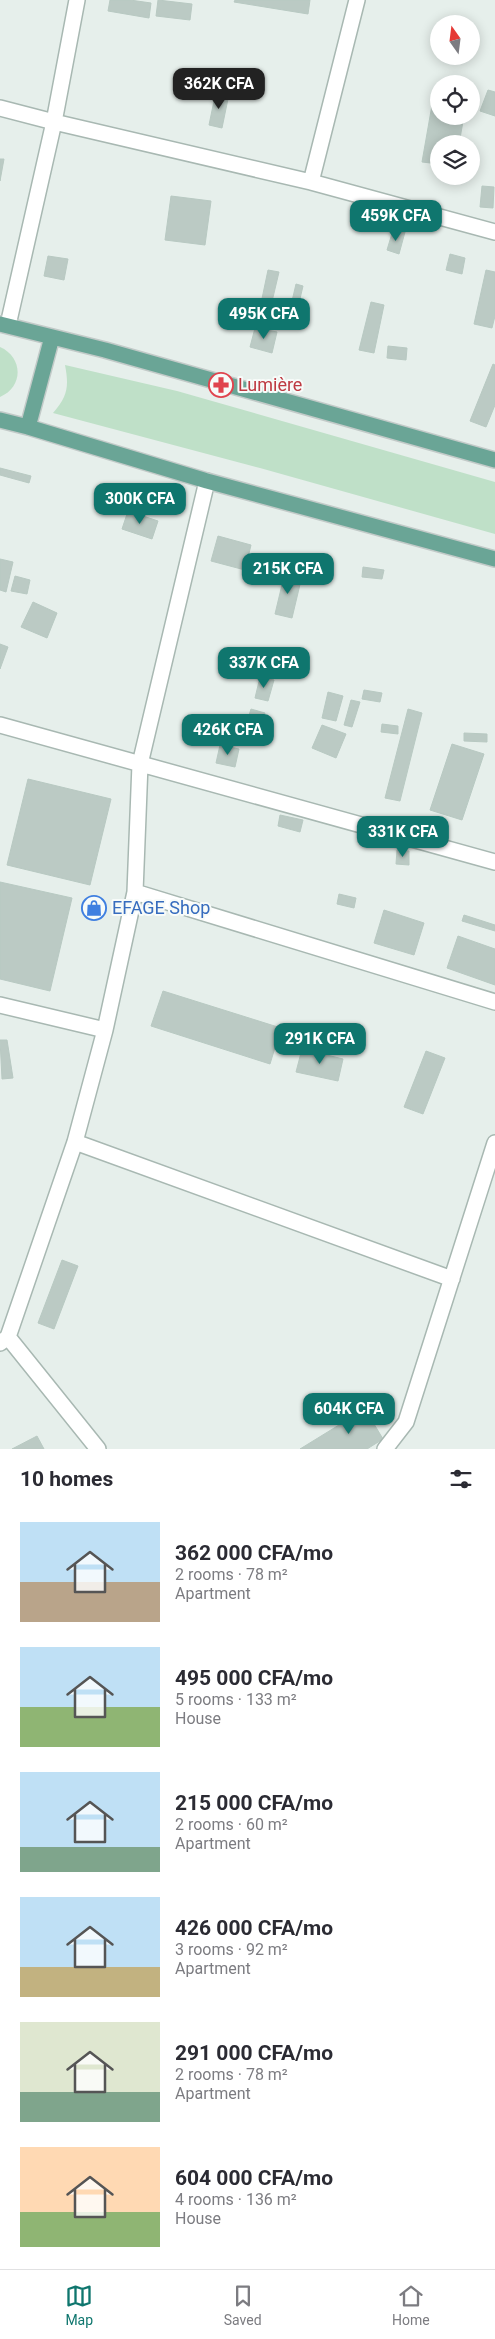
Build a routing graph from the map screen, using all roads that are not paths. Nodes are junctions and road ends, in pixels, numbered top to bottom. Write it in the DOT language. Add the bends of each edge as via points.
graph roads {
  1 [pos="77,0"];
  2 [pos="357,0"];
  3 [pos="0,108"];
  4 [pos="54,122"];
  5 [pos="311,182"];
  6 [pos="495,232"];
  7 [pos="4,324"];
  8 [pos="52,337"];
  9 [pos="0,420"];
  10 [pos="28,427"];
  11 [pos="495,460"];
  12 [pos="207,481"];
  13 [pos="495,559"];
  14 [pos="0,725"];
  15 [pos="140,764"];
  16 [pos="495,862"];
  17 [pos="135,892"];
  18 [pos="495,1002"];
  19 [pos="0,1006"];
  20 [pos="105,1030"];
  21 [pos="75,1142"];
  22 [pos="495,1143"];
  23 [pos="452,1279"];
  24 [pos="4,1340"];
  25 [pos="98,1449"];
  26 [pos="386,1449"];
  1 -- 4 [label="street"];
  2 -- 5 [label="street"];
  3 -- 4 [label="street"];
  4 -- 5 [label="street"];
  4 -- 7 [label="street"];
  5 -- 6 [label="street"];
  7 -- 8 [label="main road"];
  8 -- 10 [label="main road"];
  8 -- 11 [label="main road"];
  9 -- 10 [label="main road"];
  10 -- 12 [label="main road"];
  12 -- 13 [label="main road"];
  12 -- 15 [label="street"];
  14 -- 15 [label="street"];
  15 -- 16 [label="street"];
  15 -- 17 [label="street"];
  17 -- 18 [label="street"];
  17 -- 20 [label="street"];
  19 -- 20 [label="street"];
  20 -- 21 [label="street"];
  21 -- 23 [label="street"];
  21 -- 24 [label="street"];
  22 -- 23 [label="street"];
  23 -- 26 [label="street" via="406,1422"];
  24 -- 25 [label="street"];
}
